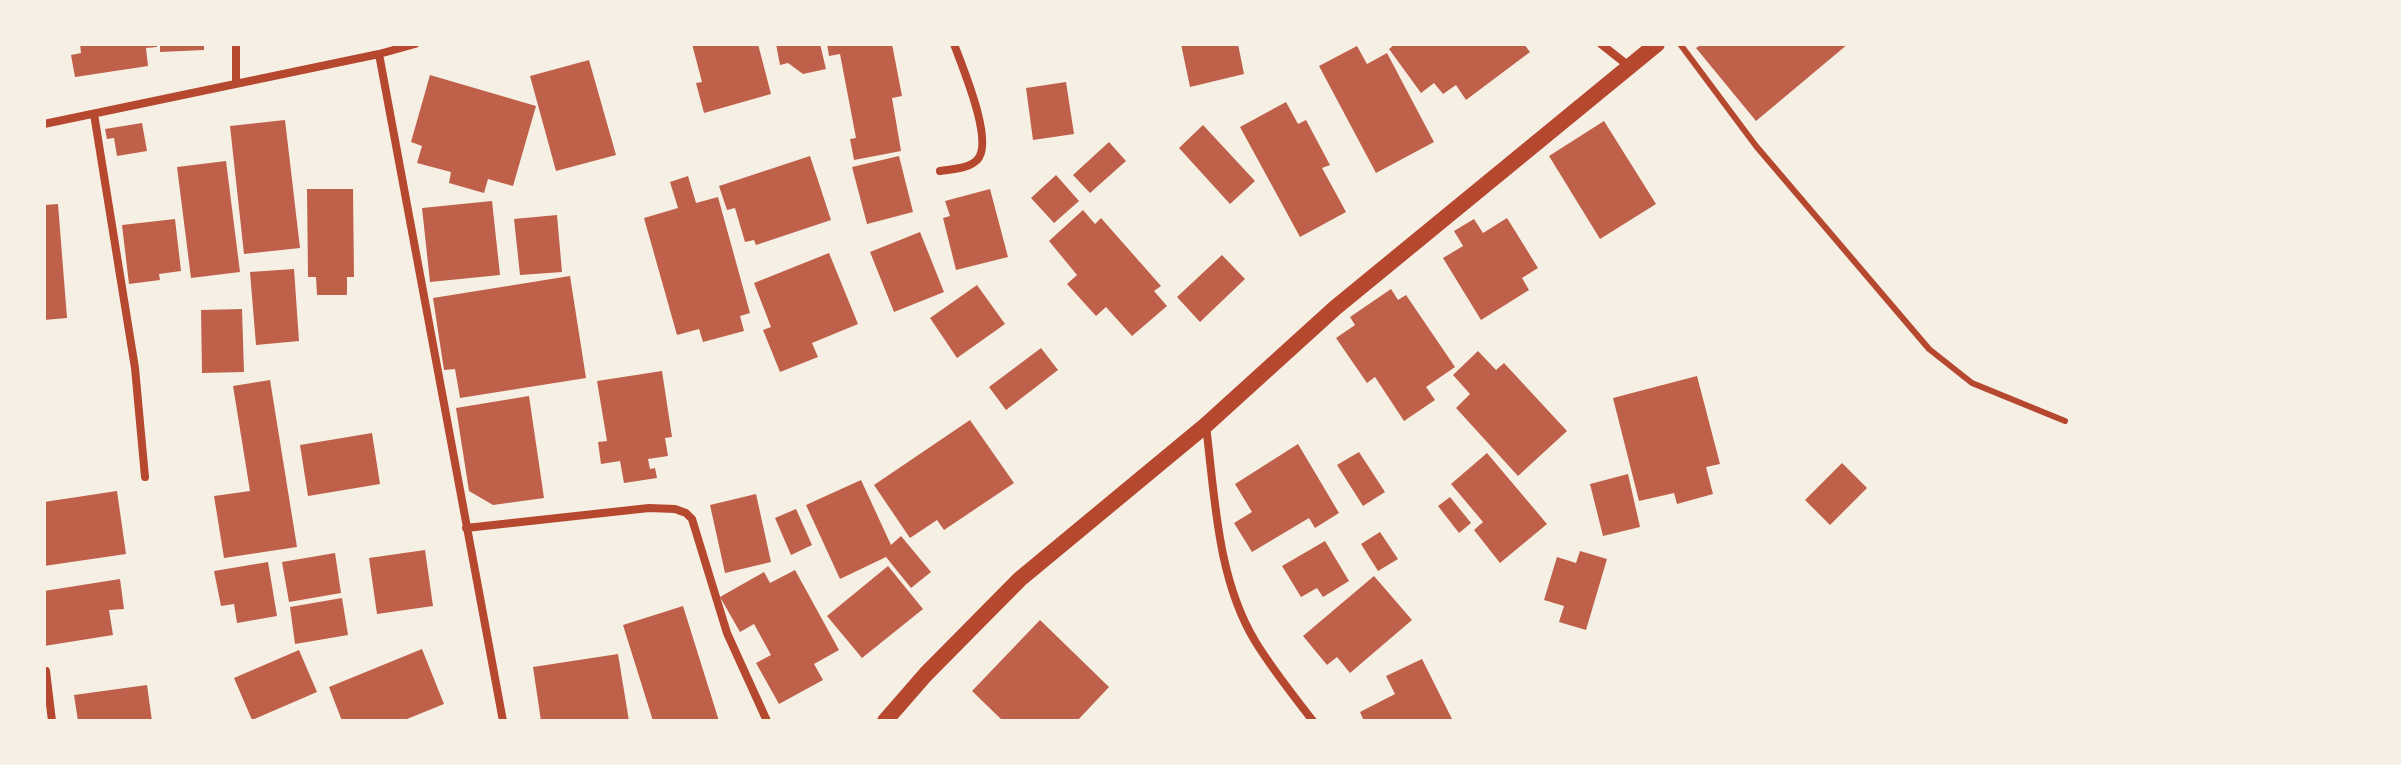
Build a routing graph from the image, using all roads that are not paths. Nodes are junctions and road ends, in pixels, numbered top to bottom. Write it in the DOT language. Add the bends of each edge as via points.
graph roads {
  1 [pos="236,44"];
  2 [pos="415,44"];
  3 [pos="954,44"];
  4 [pos="1601,44"];
  5 [pos="1657,44"];
  6 [pos="1680,44"];
  7 [pos="379,54"];
  8 [pos="1630,67"];
  9 [pos="236,84"];
  10 [pos="94,114"];
  11 [pos="44,124"];
  12 [pos="940,171"];
  13 [pos="2065,421"];
  14 [pos="1206,425"];
  15 [pos="145,477"];
  16 [pos="466,528"];
  17 [pos="46,671"];
  18 [pos="52,721"];
  19 [pos="503,721"];
  20 [pos="767,721"];
  21 [pos="885,721"];
  22 [pos="1313,721"];
  1 -- 9 [label="street"];
  2 -- 7 [label="street"];
  3 -- 12 [label="street" via="984,143 976,161"];
  4 -- 8 [label="street"];
  5 -- 8 [label="main road"];
  6 -- 13 [label="lane" via="1756,146 1929,349 1972,383"];
  7 -- 9 [label="street"];
  7 -- 16 [label="street"];
  8 -- 14 [label="main road" via="1335,308"];
  9 -- 10 [label="street"];
  10 -- 11 [label="street"];
  10 -- 15 [label="street" via="135,368"];
  14 -- 21 [label="main road" via="1020,579"];
  14 -- 22 [label="street" via="1223,552 1237,603 1254,640"];
  16 -- 19 [label="street"];
  16 -- 20 [label="street" via="649,508 686,513 697,530 727,633"];
  17 -- 18 [label="street"];
}
